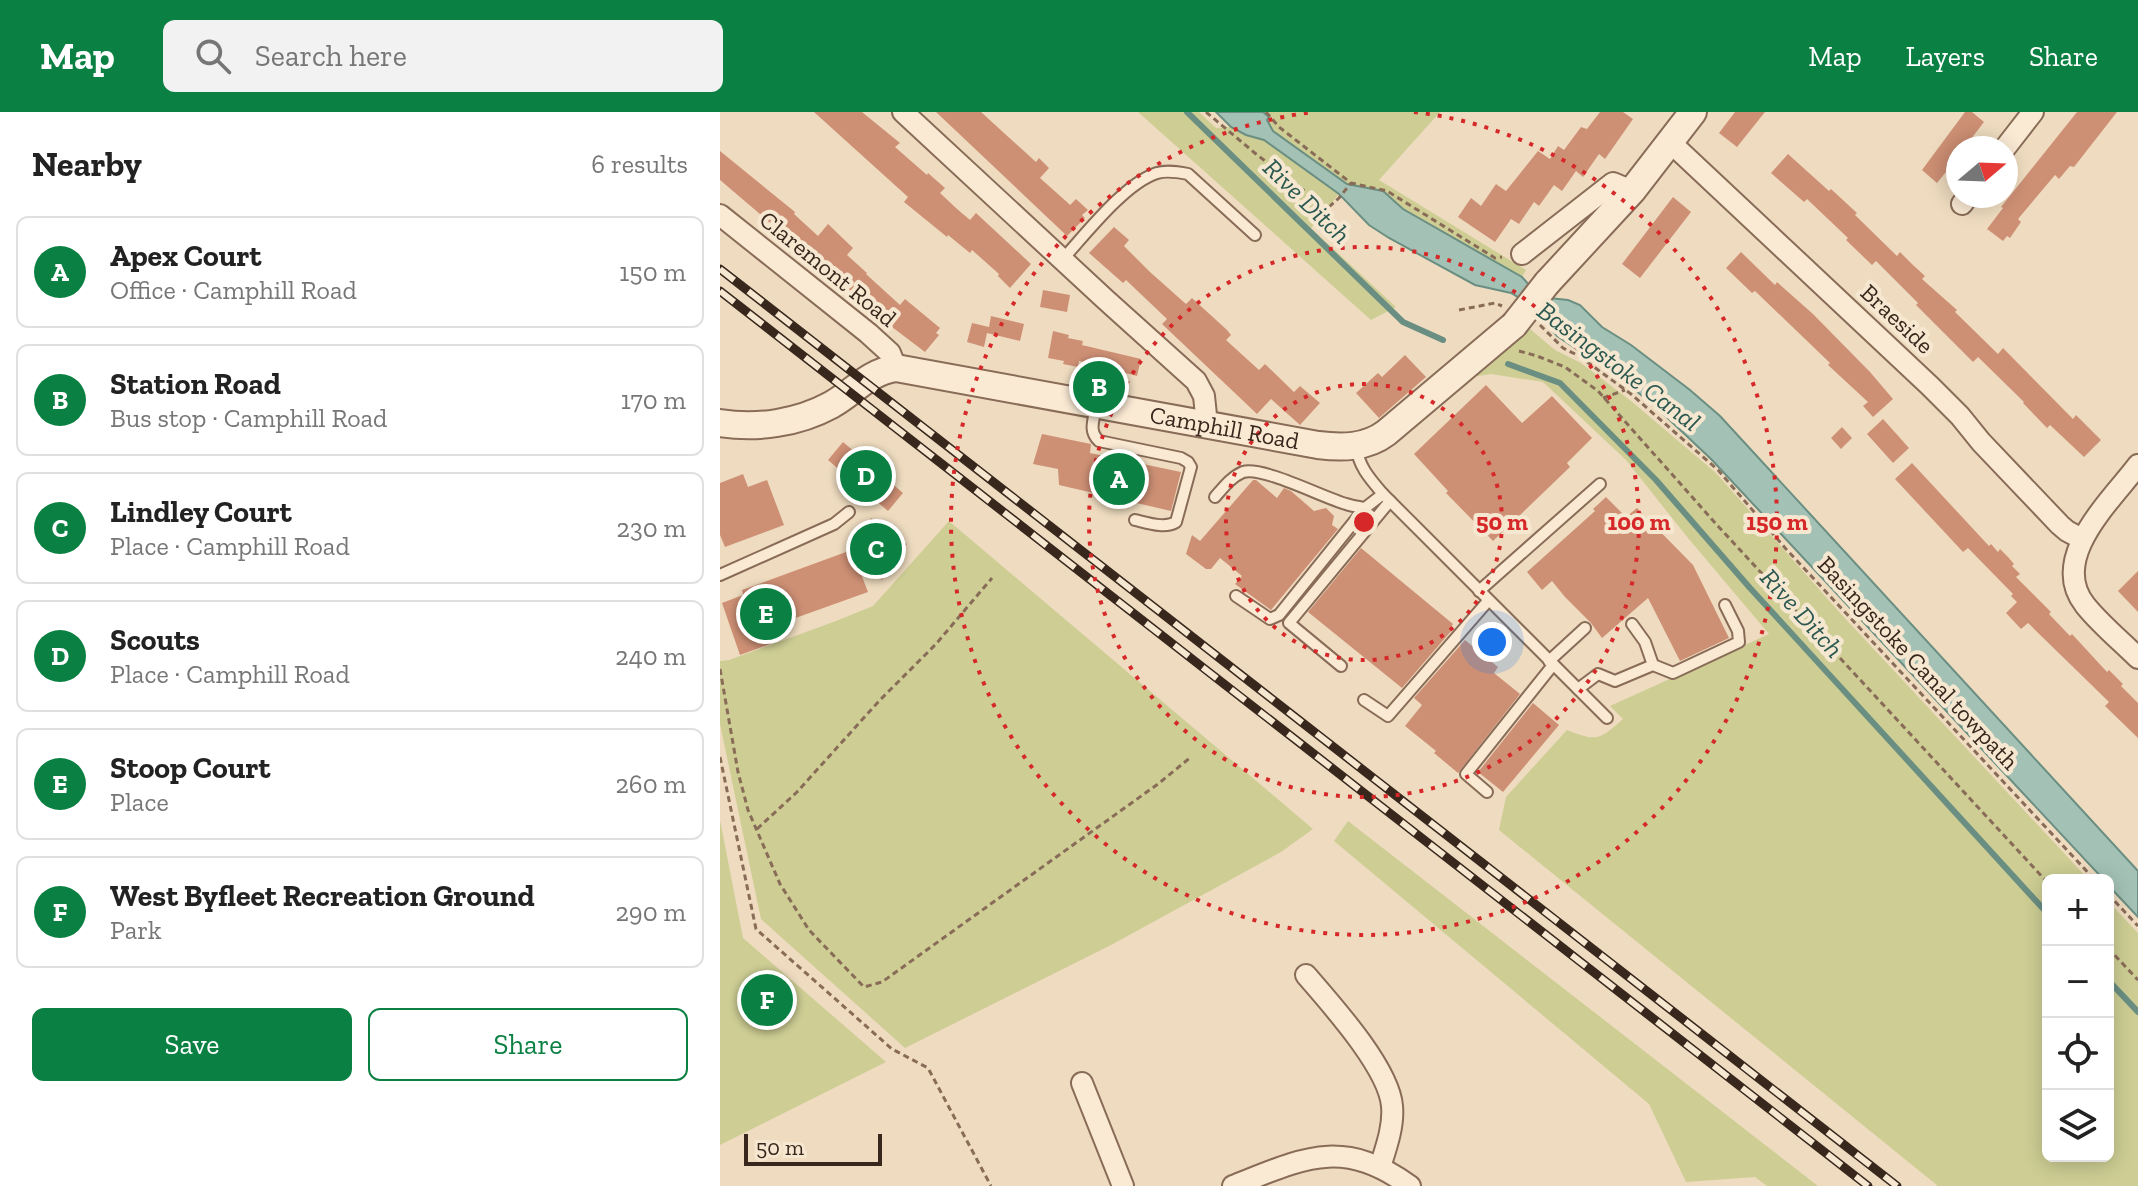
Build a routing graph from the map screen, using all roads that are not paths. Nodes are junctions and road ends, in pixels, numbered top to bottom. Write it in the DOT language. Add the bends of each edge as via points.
graph roads {
  1 [pos="903,112"];
  2 [pos="1693,112"];
  3 [pos="2022,116"];
  4 [pos="2011,136"];
  5 [pos="1670,142"];
  6 [pos="1632,191"];
  7 [pos="720,215"];
  8 [pos="1255,235"];
  9 [pos="1522,254"];
  10 [pos="1062,260"];
  11 [pos="896,368"];
  12 [pos="1097,405"];
  13 [pos="720,423"];
  14 [pos="1207,425"];
  15 [pos="1356,446"];
  16 [pos="2138,465"];
  17 [pos="1600,484"];
  18 [pos="1215,497"];
  19 [pos="1387,497"];
  20 [pos="1365,508"];
  21 [pos="849,512"];
  22 [pos="1135,520"];
  23 [pos="2082,539"];
  24 [pos="720,575"];
  25 [pos="1479,591"];
  26 [pos="1236,596"];
  27 [pos="1488,601"];
  28 [pos="1725,605"];
  29 [pos="1632,624"];
  30 [pos="1585,628"];
  31 [pos="2138,658"];
  32 [pos="1551,663"];
  33 [pos="1653,665"];
  34 [pos="1341,666"];
  35 [pos="1578,689"];
  36 [pos="1364,700"];
  37 [pos="1607,718"];
  38 [pos="1487,792"];
  39 [pos="1306,975"];
  40 [pos="1082,1083"];
  41 [pos="1380,1167"];
  42 [pos="1123,1186"];
  43 [pos="1233,1186"];
  44 [pos="1410,1186"];
  1 -- 10 [label="street"];
  2 -- 5 [label="street, Camphill Road"];
  3 -- 4 [label="street"];
  5 -- 6 [label="street, Camphill Road"];
  5 -- 23 [label="street, Braeside" via="1930,386 2060,525"];
  6 -- 9 [label="street" via="1613,183"];
  6 -- 15 [label="street, Camphill Road, bridge" via="1547,283 1523,321 1382,437"];
  7 -- 11 [label="street, Claremont Road" via="875,339"];
  8 -- 10 [label="lane" via="1188,174 1159,172 1139,181"];
  10 -- 14 [label="street" via="1196,381 1204,396"];
  11 -- 12 [label="street, Camphill Road"];
  11 -- 13 [label="street" via="870,376 831,405 782,422"];
  12 -- 14 [label="street, Camphill Road"];
  12 -- 22 [label="lane" via="1092,428 1099,441 1181,458 1191,467 1173,525"];
  14 -- 15 [label="street, Camphill Road" via="1318,445"];
  15 -- 19 [label="lane" via="1364,471"];
  16 -- 23 [label="street"];
  17 -- 25 [label="lane"];
  18 -- 20 [label="lane" via="1231,479 1250,471"];
  19 -- 20 [label="lane"];
  19 -- 25 [label="lane"];
  19 -- 34 [label="lane" via="1289,623"];
  20 -- 26 [label="lane" via="1279,615 1270,619"];
  21 -- 24 [label="lane" via="834,524"];
  23 -- 31 [label="street" via="2072,574 2083,603"];
  25 -- 27 [label="lane"];
  27 -- 32 [label="lane"];
  27 -- 36 [label="lane" via="1388,716"];
  28 -- 33 [label="lane" via="1739,642 1673,673"];
  29 -- 33 [label="lane"];
  30 -- 32 [label="lane"];
  32 -- 35 [label="lane"];
  32 -- 38 [label="lane" via="1466,774"];
  33 -- 35 [label="lane" via="1615,681 1598,674"];
  35 -- 37 [label="lane"];
  39 -- 41 [label="street" via="1346,1021 1382,1075 1392,1104"];
  40 -- 42 [label="street"];
  41 -- 43 [label="street" via="1332,1156 1291,1163"];
  41 -- 44 [label="street"];
}
